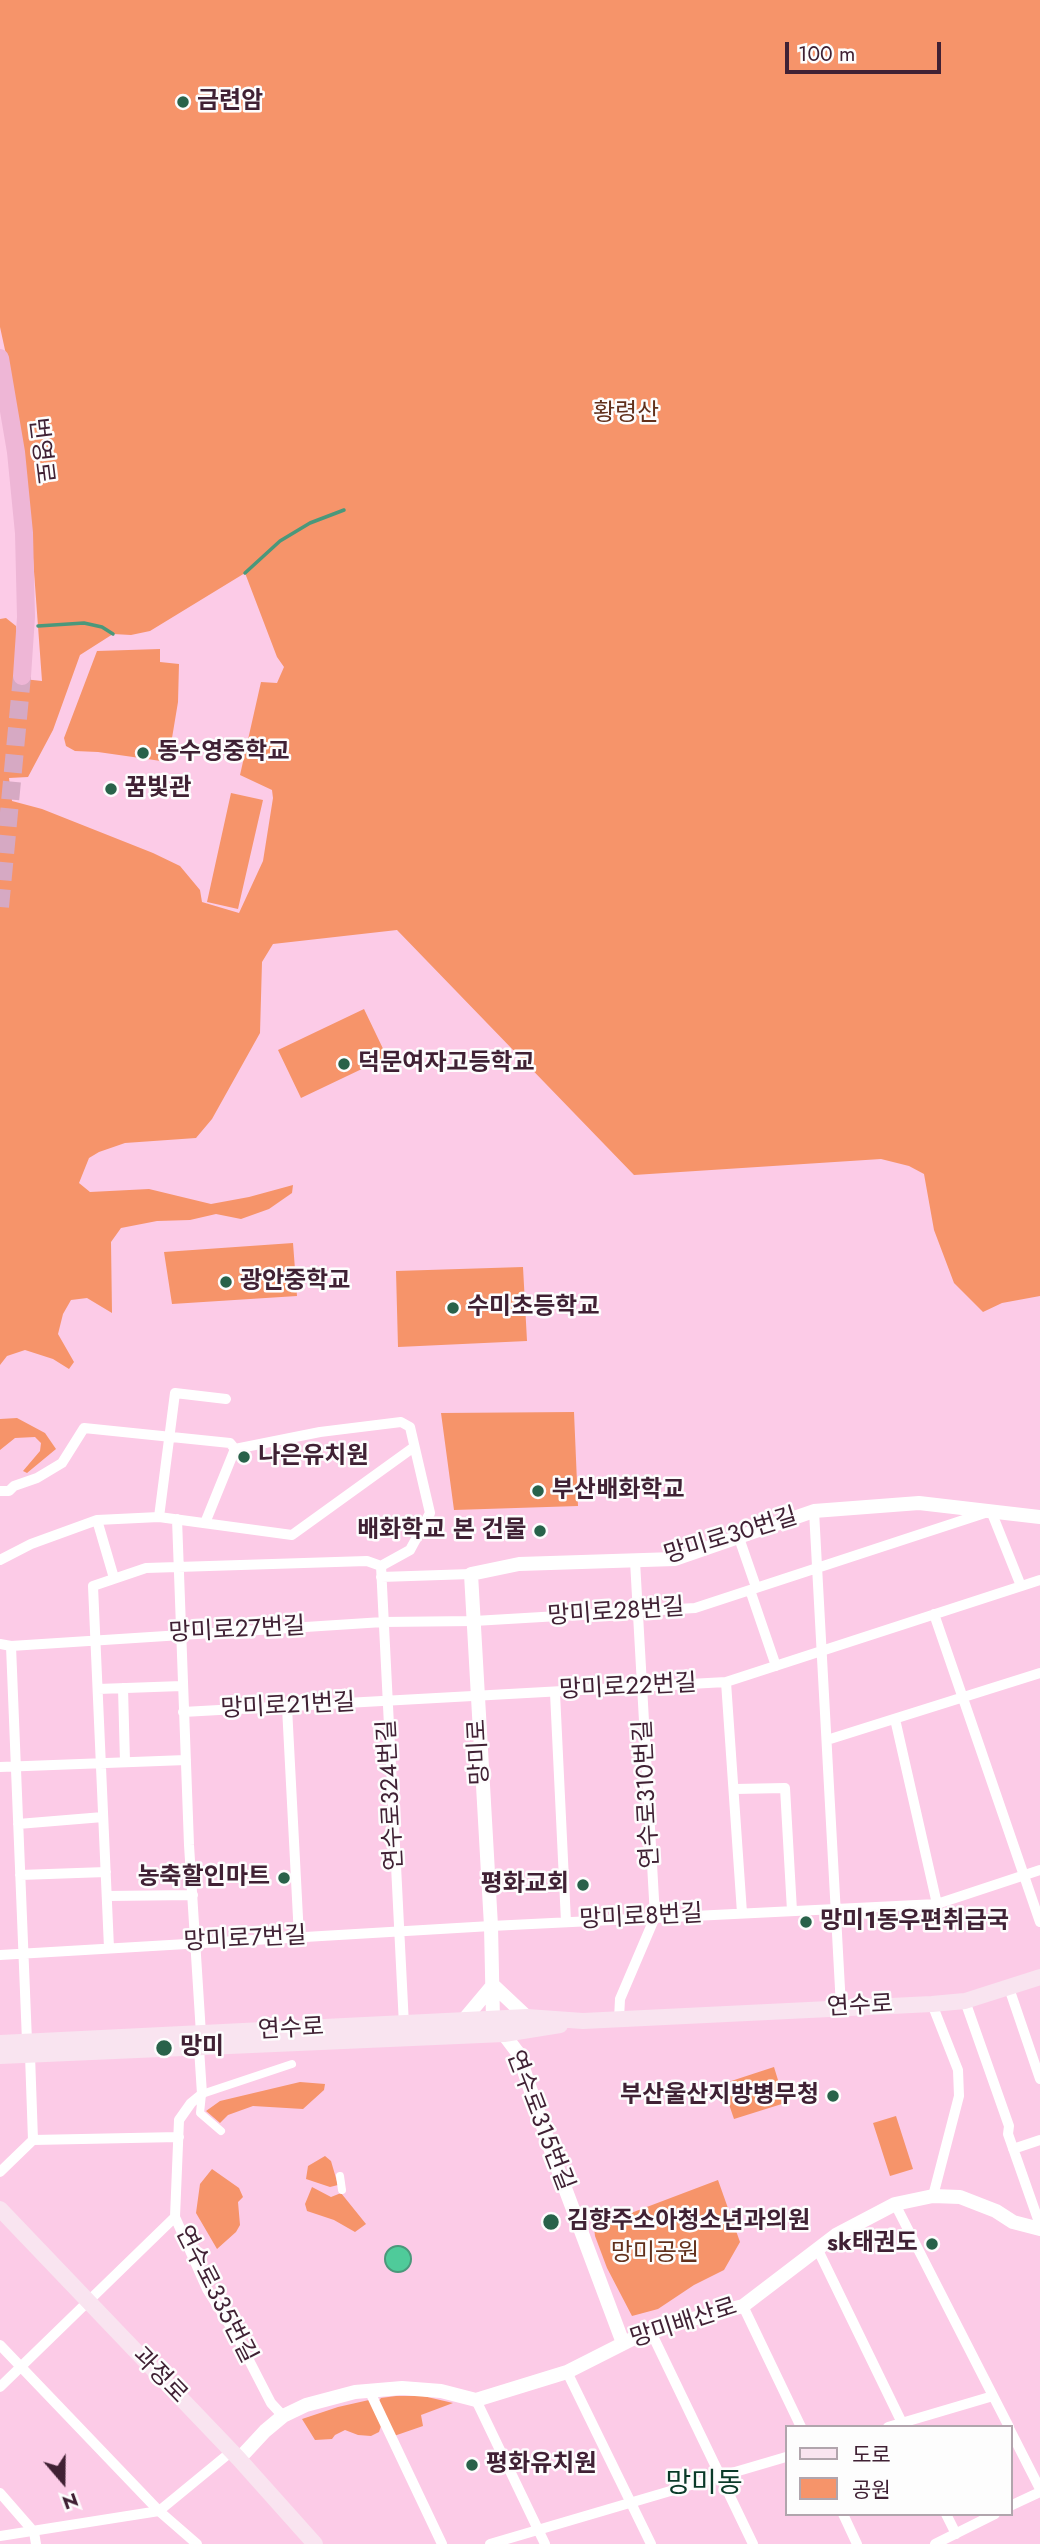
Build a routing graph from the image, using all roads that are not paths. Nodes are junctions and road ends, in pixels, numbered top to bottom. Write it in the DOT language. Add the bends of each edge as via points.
graph roads {
  1 [pos="0,358"];
  2 [pos="22,676"];
  3 [pos="226,1399"];
  4 [pos="168,1438"];
  5 [pos="414,1447"];
  6 [pos="235,1449"];
  7 [pos="0,1491"];
  8 [pos="814,1511"];
  9 [pos="992,1511"];
  10 [pos="159,1517"];
  11 [pos="1040,1517"];
  12 [pos="177,1519"];
  13 [pos="97,1520"];
  14 [pos="205,1523"];
  15 [pos="739,1538"];
  16 [pos="0,1560"];
  17 [pos="635,1561"];
  18 [pos="178,1566"];
  19 [pos="817,1567"];
  20 [pos="381,1572"];
  21 [pos="471,1574"];
  22 [pos="114,1578"];
  23 [pos="1040,1580"];
  24 [pos="1021,1586"];
  25 [pos="753,1588"];
  26 [pos="638,1612"];
  27 [pos="934,1614"];
  28 [pos="474,1621"];
  29 [pos="383,1622"];
  30 [pos="180,1634"];
  31 [pos="96,1641"];
  32 [pos="6,1645"];
  33 [pos="822,1651"];
  34 [pos="776,1666"];
  35 [pos="1040,1673"];
  36 [pos="726,1682"];
  37 [pos="182,1686"];
  38 [pos="123,1688"];
  39 [pos="641,1688"];
  40 [pos="98,1689"];
  41 [pos="555,1693"];
  42 [pos="477,1698"];
  43 [pos="963,1698"];
  44 [pos="387,1702"];
  45 [pos="287,1707"];
  46 [pos="184,1712"];
  47 [pos="895,1718"];
  48 [pos="827,1740"];
  49 [pos="186,1760"];
  50 [pos="125,1762"];
  51 [pos="101,1763"];
  52 [pos="0,1767"];
  53 [pos="16,1767"];
  54 [pos="735,1789"];
  55 [pos="103,1817"];
  56 [pos="18,1824"];
  57 [pos="1040,1870"];
  58 [pos="106,1872"];
  59 [pos="20,1875"];
  60 [pos="1023,1875"];
  61 [pos="193,1895"];
  62 [pos="107,1896"];
  63 [pos="937,1904"];
  64 [pos="836,1909"];
  65 [pos="792,1911"];
  66 [pos="742,1913"];
  67 [pos="656,1917"];
  68 [pos="566,1922"];
  69 [pos="1040,1922"];
  70 [pos="491,1926"];
  71 [pos="399,1932"];
  72 [pos="299,1937"];
  73 [pos="196,1942"];
  74 [pos="108,1948"];
  75 [pos="23,1953"];
  76 [pos="0,1955"];
  77 [pos="1040,1977"];
  78 [pos="493,1985"];
  79 [pos="1009,1988"];
  80 [pos="965,2001"];
  81 [pos="932,2004"];
  82 [pos="841,2007"];
  83 [pos="527,2017"];
  84 [pos="618,2019"];
  85 [pos="493,2020"];
  86 [pos="583,2021"];
  87 [pos="462,2022"];
  88 [pos="404,2025"];
  89 [pos="504,2034"];
  90 [pos="200,2041"];
  91 [pos="0,2043"];
  92 [pos="28,2048"];
  93 [pos="0,2056"];
  94 [pos="292,2064"];
  95 [pos="1040,2079"];
  96 [pos="202,2094"];
  97 [pos="221,2131"];
  98 [pos="179,2137"];
  99 [pos="33,2140"];
  100 [pos="1040,2140"];
  101 [pos="1013,2149"];
  102 [pos="0,2172"];
  103 [pos="340,2176"];
  104 [pos="342,2190"];
  105 [pos="933,2196"];
  106 [pos="895,2204"];
  107 [pos="0,2209"];
  108 [pos="175,2217"];
  109 [pos="1040,2227"];
  110 [pos="817,2248"];
  111 [pos="88,2303"];
  112 [pos="743,2306"];
  113 [pos="650,2330"];
  114 [pos="623,2343"];
  115 [pos="0,2345"];
  116 [pos="22,2367"];
  117 [pos="567,2372"];
  118 [pos="0,2387"];
  119 [pos="369,2390"];
  120 [pos="993,2396"];
  121 [pos="476,2400"];
  122 [pos="283,2416"];
  123 [pos="800,2425"];
  124 [pos="903,2425"];
  125 [pos="1008,2425"];
  126 [pos="1012,2434"];
  127 [pos="236,2455"];
  128 [pos="785,2456"];
  129 [pos="720,2476"];
  130 [pos="1040,2490"];
  131 [pos="0,2493"];
  132 [pos="630,2502"];
  133 [pos="1012,2505"];
  134 [pos="159,2511"];
  135 [pos="844,2516"];
  136 [pos="947,2516"];
  137 [pos="991,2516"];
  138 [pos="538,2530"];
  139 [pos="956,2534"];
  140 [pos="0,2536"];
  141 [pos="35,2538"];
  142 [pos="197,2544"];
  143 [pos="315,2544"];
  144 [pos="442,2544"];
  145 [pos="490,2544"];
  146 [pos="545,2544"];
  147 [pos="651,2544"];
  148 [pos="753,2544"];
  149 [pos="857,2544"];
  150 [pos="935,2544"];
  1 -- 2 [label="highway, 번영로" via="24,533"];
  3 -- 4 [label="street" via="174,1393"];
  4 -- 6 [label="street" via="230,1443"];
  4 -- 7 [label="street" via="84,1428 62,1463 9,1491"];
  4 -- 10 [label="street"];
  5 -- 6 [label="street" via="410,1427 401,1422"];
  5 -- 14 [label="street" via="292,1535"];
  5 -- 20 [label="street" via="430,1513 410,1549"];
  6 -- 14 [label="street"];
  8 -- 9 [label="street, 망미로30번길" via="919,1503"];
  8 -- 15 [label="street, 망미로30번길"];
  8 -- 19 [label="street"];
  9 -- 11 [label="street, 망미로30번길"];
  9 -- 19 [label="street, 망미로28번길"];
  9 -- 24 [label="street"];
  10 -- 12 [label="street"];
  10 -- 13 [label="street"];
  12 -- 14 [label="street"];
  12 -- 18 [label="street"];
  13 -- 16 [label="street"];
  13 -- 22 [label="street"];
  15 -- 17 [label="street, 망미로30번길" via="675,1559"];
  15 -- 25 [label="street"];
  17 -- 21 [label="street, 망미로30번길" via="519,1564"];
  17 -- 26 [label="street, 연수로310번길"];
  18 -- 20 [label="street" via="367,1561"];
  18 -- 22 [label="street" via="146,1568"];
  18 -- 30 [label="street"];
  19 -- 25 [label="street, 망미로28번길"];
  19 -- 33 [label="street"];
  20 -- 21 [label="street"];
  20 -- 29 [label="street, 연수로324번길"];
  21 -- 28 [label="street, 망미로"];
  22 -- 31 [label="street" via="93,1586"];
  23 -- 24 [label="street, 망미로22번길"];
  24 -- 27 [label="street, 망미로22번길"];
  25 -- 26 [label="street, 망미로28번길" via="695,1608"];
  25 -- 34 [label="street"];
  26 -- 28 [label="street, 망미로28번길"];
  26 -- 39 [label="street, 연수로310번길"];
  27 -- 33 [label="street, 망미로22번길"];
  27 -- 43 [label="street"];
  28 -- 29 [label="street, 망미로27번길"];
  28 -- 42 [label="street, 망미로"];
  29 -- 30 [label="street, 망미로27번길"];
  29 -- 44 [label="street, 연수로324번길"];
  30 -- 31 [label="street, 망미로27번길"];
  30 -- 37 [label="street"];
  31 -- 32 [label="street, 망미로27번길"];
  31 -- 40 [label="street"];
  32 -- 53 [label="street"];
  33 -- 34 [label="street, 망미로22번길"];
  33 -- 48 [label="street"];
  34 -- 36 [label="street, 망미로22번길"];
  35 -- 43 [label="street"];
  36 -- 39 [label="street, 망미로22번길"];
  36 -- 54 [label="street"];
  37 -- 38 [label="street"];
  37 -- 46 [label="street"];
  38 -- 40 [label="street"];
  38 -- 50 [label="street"];
  39 -- 41 [label="street, 망미로22번길"];
  39 -- 67 [label="street, 연수로310번길"];
  40 -- 51 [label="street"];
  41 -- 42 [label="street, 망미로22번길"];
  41 -- 68 [label="street"];
  42 -- 44 [label="street, 망미로21번길"];
  42 -- 70 [label="street, 망미로"];
  43 -- 47 [label="street"];
  43 -- 60 [label="street"];
  44 -- 45 [label="street, 망미로21번길"];
  44 -- 71 [label="street, 연수로324번길"];
  45 -- 46 [label="street, 망미로21번길"];
  45 -- 72 [label="street"];
  46 -- 49 [label="street"];
  47 -- 48 [label="street"];
  47 -- 63 [label="street"];
  48 -- 64 [label="street"];
  49 -- 50 [label="street"];
  49 -- 61 [label="street"];
  50 -- 51 [label="street"];
  51 -- 53 [label="street"];
  51 -- 55 [label="street"];
  52 -- 53 [label="street"];
  53 -- 56 [label="street"];
  54 -- 65 [label="street" via="785,1788"];
  54 -- 66 [label="street"];
  55 -- 56 [label="street"];
  55 -- 58 [label="street"];
  56 -- 59 [label="street"];
  57 -- 60 [label="street, 망미로8번길"];
  58 -- 59 [label="street"];
  58 -- 62 [label="street"];
  59 -- 75 [label="street"];
  60 -- 63 [label="street, 망미로8번길"];
  60 -- 69 [label="street"];
  61 -- 62 [label="street"];
  61 -- 73 [label="street"];
  62 -- 74 [label="street"];
  63 -- 64 [label="street, 망미로8번길"];
  64 -- 65 [label="street, 망미로8번길"];
  64 -- 82 [label="street"];
  65 -- 66 [label="street, 망미로8번길"];
  66 -- 67 [label="street, 망미로8번길"];
  67 -- 68 [label="street, 망미로8번길"];
  67 -- 84 [label="street, 연수로310번길" via="620,1999"];
  68 -- 70 [label="street, 망미로8번길"];
  70 -- 71 [label="street, 망미로7번길"];
  70 -- 78 [label="street, 망미로"];
  71 -- 72 [label="street, 망미로7번길"];
  71 -- 88 [label="street, 연수로324번길"];
  72 -- 73 [label="street, 망미로7번길"];
  73 -- 74 [label="street, 망미로7번길"];
  73 -- 90 [label="street"];
  74 -- 75 [label="street, 망미로7번길"];
  75 -- 76 [label="street, 망미로7번길"];
  75 -- 92 [label="street"];
  77 -- 79 [label="main road, 연수로"];
  78 -- 83 [label="street"];
  78 -- 85 [label="street, 망미로"];
  78 -- 87 [label="street"];
  79 -- 80 [label="main road, 연수로"];
  79 -- 95 [label="street"];
  80 -- 81 [label="main road, 연수로"];
  80 -- 101 [label="street"];
  81 -- 82 [label="main road, 연수로"];
  81 -- 105 [label="street" via="958,2070 958,2096"];
  82 -- 84 [label="main road, 연수로"];
  83 -- 85 [label="main road, 연수로"];
  83 -- 86 [label="main road, 연수로"];
  84 -- 86 [label="main road, 연수로"];
  85 -- 87 [label="main road, 연수로"];
  85 -- 89 [label="street, 연수로315번길"];
  86 -- 89 [label="main road, 연수로"];
  87 -- 88 [label="main road, 연수로"];
  88 -- 90 [label="main road, 연수로"];
  89 -- 90 [label="main road, 연수로"];
  89 -- 114 [label="street, 연수로315번길" via="518,2053"];
  90 -- 92 [label="main road, 연수로"];
  90 -- 96 [label="street"];
  91 -- 92 [label="main road, 연수로"];
  92 -- 93 [label="main road, 연수로"];
  92 -- 99 [label="street"];
  94 -- 96 [label="street"];
  96 -- 97 [label="street" via="200,2113"];
  96 -- 98 [label="street, 연수로335번길" via="179,2120"];
  98 -- 99 [label="street"];
  98 -- 108 [label="street, 연수로335번길"];
  99 -- 102 [label="street"];
  100 -- 101 [label="street"];
  101 -- 109 [label="street"];
  103 -- 104 [label="street"];
  105 -- 106 [label="street, 망미배산로"];
  105 -- 109 [label="street, 망미배산로" via="960,2197 1013,2222"];
  106 -- 110 [label="street, 망미배산로"];
  106 -- 120 [label="street"];
  107 -- 111 [label="main road, 과정로"];
  108 -- 111 [label="street"];
  108 -- 122 [label="street, 연수로335번길" via="206,2289 271,2403"];
  110 -- 112 [label="street, 망미배산로"];
  110 -- 124 [label="street"];
  111 -- 116 [label="street"];
  111 -- 127 [label="main road, 과정로"];
  112 -- 113 [label="street, 망미배산로"];
  112 -- 123 [label="street"];
  113 -- 114 [label="street, 망미배산로"];
  113 -- 129 [label="street"];
  114 -- 117 [label="street, 망미배산로"];
  115 -- 116 [label="street"];
  116 -- 118 [label="street"];
  116 -- 134 [label="street"];
  117 -- 121 [label="street, 망미배산로"];
  117 -- 132 [label="street"];
  119 -- 121 [label="street" via="442,2391"];
  119 -- 122 [label="street" via="306,2405"];
  119 -- 144 [label="street"];
  120 -- 124 [label="street"];
  120 -- 125 [label="street"];
  121 -- 138 [label="street"];
  122 -- 127 [label="street"];
  126 -- 130 [label="street"];
  127 -- 134 [label="street"];
  127 -- 143 [label="main road, 과정로"];
  128 -- 129 [label="street"];
  129 -- 132 [label="street"];
  129 -- 148 [label="street"];
  130 -- 133 [label="street"];
  131 -- 141 [label="street"];
  132 -- 138 [label="street"];
  132 -- 147 [label="street"];
  134 -- 141 [label="street"];
  134 -- 142 [label="street"];
  135 -- 149 [label="street"];
  136 -- 139 [label="street"];
  137 -- 139 [label="street"];
  138 -- 145 [label="street"];
  138 -- 146 [label="street"];
  139 -- 150 [label="street"];
  140 -- 141 [label="street"];
}
